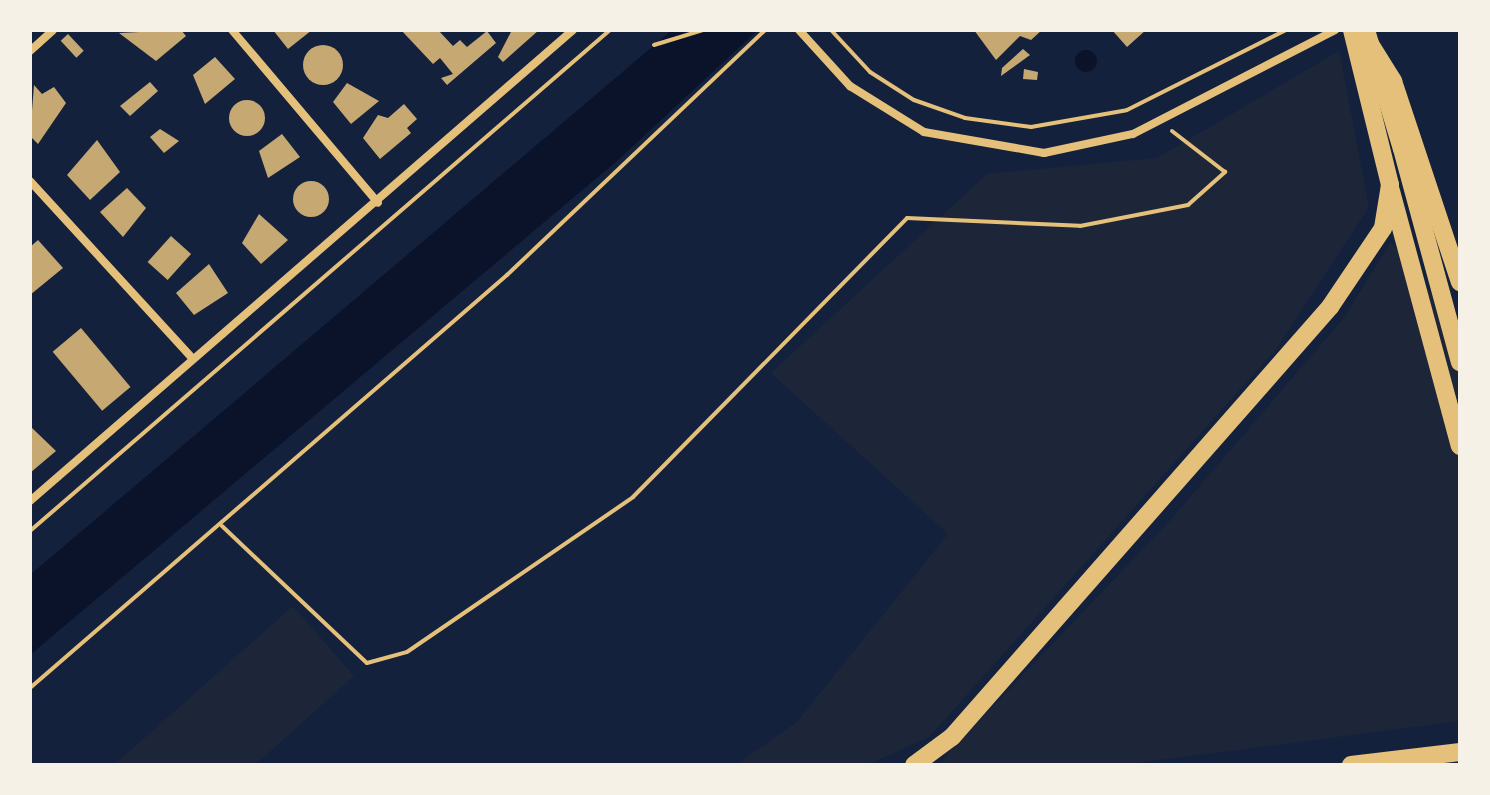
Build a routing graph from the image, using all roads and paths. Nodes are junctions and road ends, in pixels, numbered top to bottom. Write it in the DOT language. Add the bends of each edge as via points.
graph roads {
  1 [pos="53,30"];
  2 [pos="232,30"];
  3 [pos="573,30"];
  4 [pos="610,30"];
  5 [pos="703,30"];
  6 [pos="765,30"];
  7 [pos="799,30"];
  8 [pos="831,30"];
  9 [pos="1286,30"];
  10 [pos="1335,30"];
  11 [pos="1352,30"];
  12 [pos="1365,43"];
  13 [pos="654,45"];
  14 [pos="30,51"];
  15 [pos="1160,122"];
  16 [pos="30,181"];
  17 [pos="1390,185"];
  18 [pos="378,203"];
  19 [pos="1460,282"];
  20 [pos="193,359"];
  21 [pos="1460,362"];
  22 [pos="1460,446"];
  23 [pos="30,501"];
  24 [pos="222,526"];
  25 [pos="30,531"];
  26 [pos="30,688"];
  27 [pos="1460,752"];
  28 [pos="914,765"];
  29 [pos="1351,765"];
  1 -- 14 [label="street"];
  2 -- 18 [label="street"];
  3 -- 18 [label="street"];
  4 -- 25 [label="path"];
  5 -- 13 [label="path"];
  6 -- 24 [label="path" via="507,275"];
  7 -- 15 [label="street" via="872,103 955,143 1044,153 1103,144"];
  8 -- 9 [label="path" via="870,72 914,100 965,118 1031,127 1127,110"];
  10 -- 15 [label="street"];
  11 -- 12 [label="main road"];
  12 -- 17 [label="main road"];
  12 -- 19 [label="main road" via="1393,81"];
  12 -- 21 [label="main road" via="1402,149"];
  15 -- 24 [label="path" via="1225,172 1188,205 1080,226 907,218 633,497 407,652 367,663"];
  16 -- 20 [label="street"];
  17 -- 22 [label="main road"];
  17 -- 28 [label="main road" via="1383,228 1330,307 952,737"];
  18 -- 20 [label="street"];
  20 -- 23 [label="street"];
  24 -- 26 [label="path"];
  27 -- 29 [label="main road"];
}
